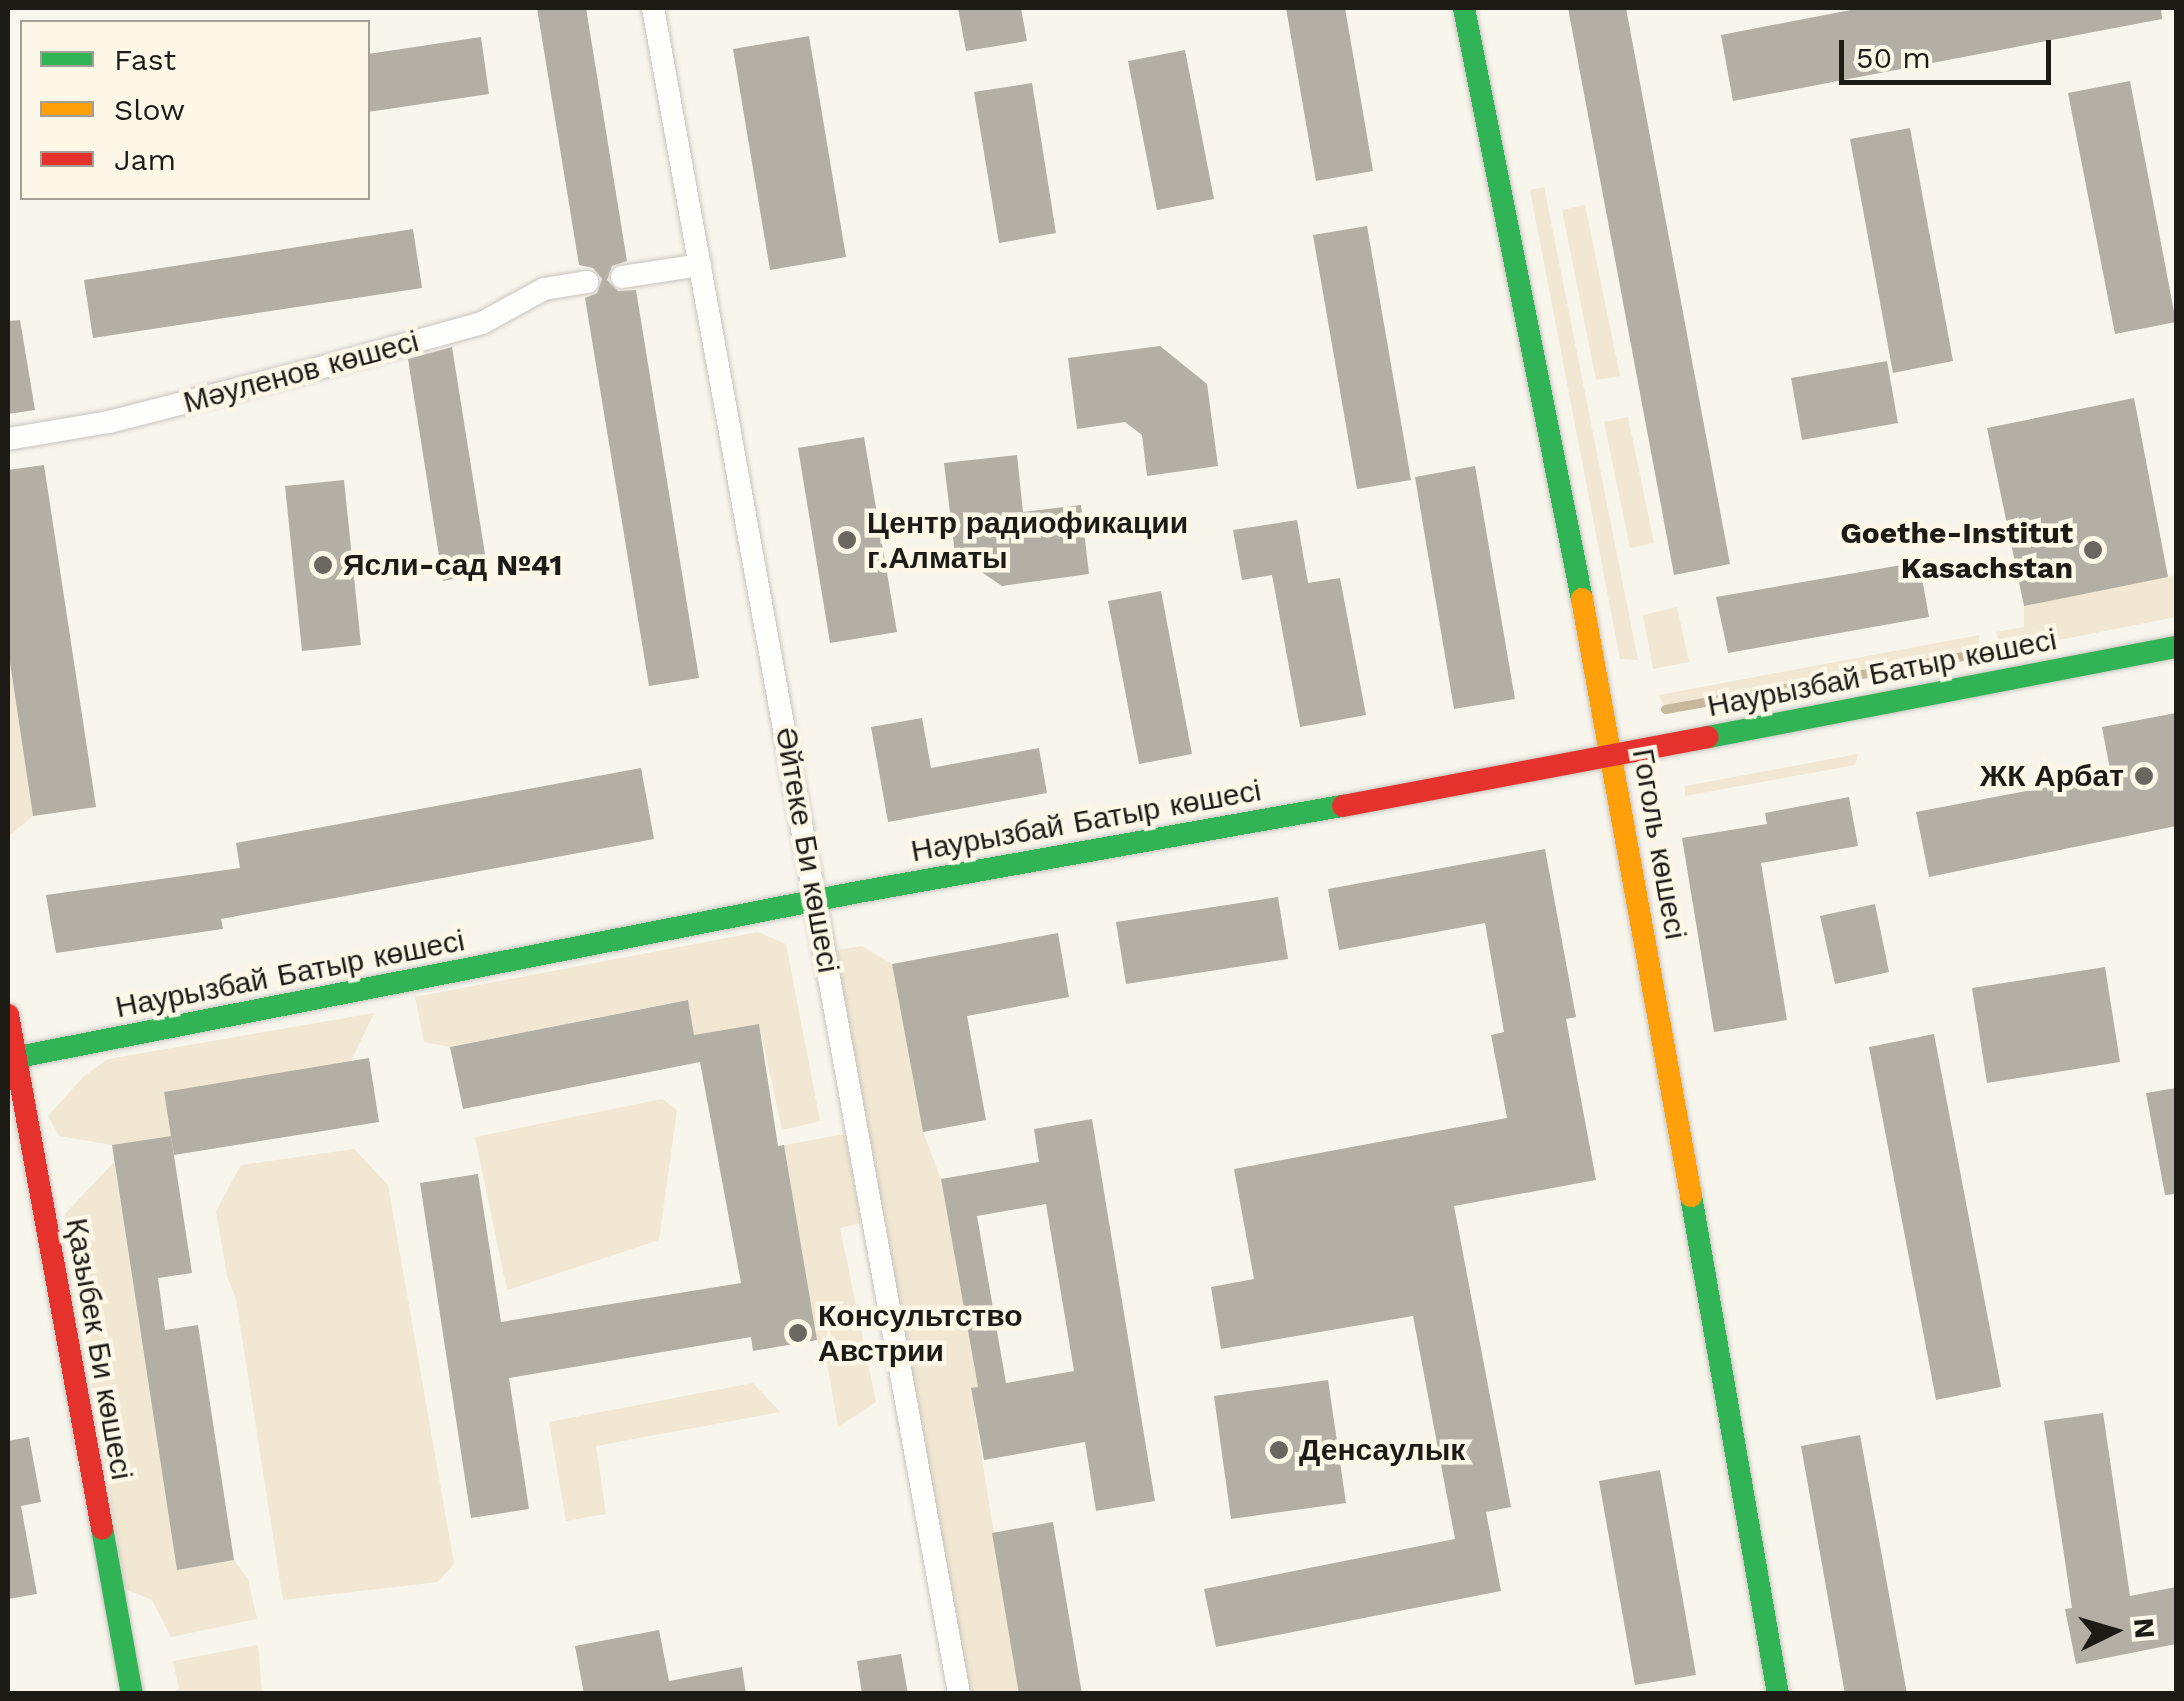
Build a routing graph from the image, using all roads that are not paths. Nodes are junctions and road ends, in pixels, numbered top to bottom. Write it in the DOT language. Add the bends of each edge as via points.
graph roads {
  1 [pos="653,8"];
  2 [pos="1464,8"];
  3 [pos="700,265"];
  4 [pos="622,277"];
  5 [pos="587,282"];
  6 [pos="8,439"];
  7 [pos="2176,647"];
  8 [pos="1614,755"];
  9 [pos="817,900"];
  10 [pos="8,1016"];
  11 [pos="12,1059"];
  12 [pos="132,1694"];
  13 [pos="959,1694"];
  14 [pos="1778,1694"];
  1 -- 3 [label="street, Әйтеке Би көшесі"];
  2 -- 8 [label="main road, Гоголь көшесі"];
  3 -- 4 [label="street"];
  3 -- 9 [label="street, Әйтеке Би көшесі"];
  5 -- 6 [label="street, Мәуленов көшесі" via="544,289 482,323 316,369 109,422"];
  7 -- 8 [label="main road, Наурызбай Батыр көшесі"];
  8 -- 9 [label="main road, Наурызбай Батыр көшесі"];
  8 -- 14 [label="main road, Гоголь көшесі"];
  9 -- 11 [label="main road, Наурызбай Батыр көшесі"];
  9 -- 13 [label="street, Әйтеке Би көшесі"];
  10 -- 11 [label="main road, Қазыбек Би көшесі"];
  11 -- 12 [label="main road, Қазыбек Би көшесі"];
}
